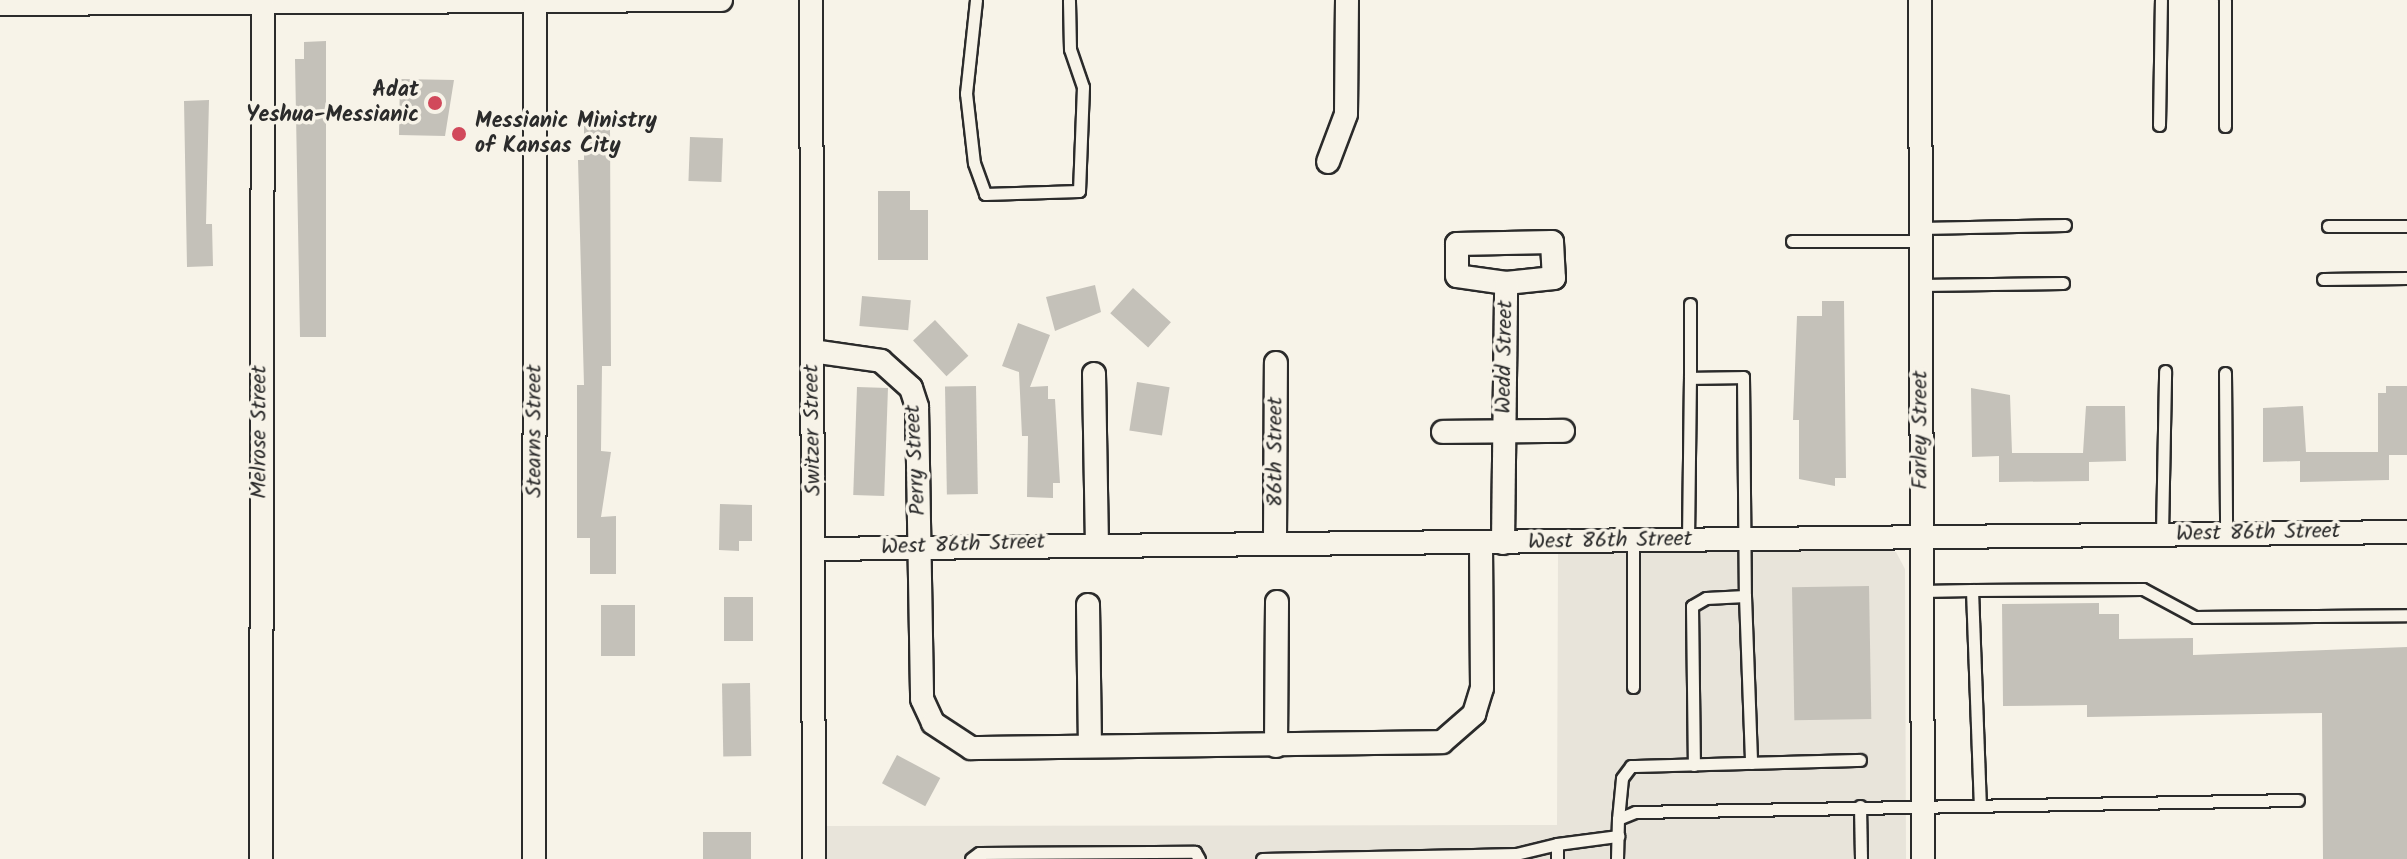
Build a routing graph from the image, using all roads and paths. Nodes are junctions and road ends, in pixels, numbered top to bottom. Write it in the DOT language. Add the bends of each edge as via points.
graph roads {
  1 [pos="721,0"];
  2 [pos="811,0"];
  3 [pos="976,0"];
  4 [pos="1069,0"];
  5 [pos="1347,0"];
  6 [pos="1920,0"];
  7 [pos="2161,0"];
  8 [pos="2225,0"];
  9 [pos="535,3"];
  10 [pos="0,4"];
  11 [pos="263,5"];
  12 [pos="2159,125"];
  13 [pos="2225,126"];
  14 [pos="1328,162"];
  15 [pos="2065,225"];
  16 [pos="2328,226"];
  17 [pos="2407,226"];
  18 [pos="1921,235"];
  19 [pos="1792,241"];
  20 [pos="2407,278"];
  21 [pos="2323,279"];
  22 [pos="1506,283"];
  23 [pos="2063,283"];
  24 [pos="1921,285"];
  25 [pos="1690,304"];
  26 [pos="812,351"];
  27 [pos="1276,363"];
  28 [pos="2165,371"];
  29 [pos="2225,373"];
  30 [pos="1094,374"];
  31 [pos="1690,378"];
  32 [pos="1504,431"];
  33 [pos="1563,431"];
  34 [pos="1443,432"];
  35 [pos="2407,532"];
  36 [pos="2226,533"];
  37 [pos="2162,534"];
  38 [pos="1921,537"];
  39 [pos="1745,539"];
  40 [pos="1275,540"];
  41 [pos="1688,540"];
  42 [pos="1633,541"];
  43 [pos="1097,542"];
  44 [pos="1492,542"];
  45 [pos="919,546"];
  46 [pos="814,549"];
  47 [pos="1972,590"];
  48 [pos="1922,591"];
  49 [pos="1745,596"];
  50 [pos="1277,602"];
  51 [pos="1088,605"];
  52 [pos="2407,615"];
  53 [pos="1633,687"];
  54 [pos="1090,746"];
  55 [pos="1276,746"];
  56 [pos="1860,760"];
  57 [pos="1751,763"];
  58 [pos="1694,765"];
  59 [pos="2298,800"];
  60 [pos="1980,804"];
  61 [pos="1922,805"];
  62 [pos="1860,806"];
  63 [pos="1618,819"];
  64 [pos="1618,836"];
  65 [pos="1557,844"];
  66 [pos="261,859"];
  67 [pos="534,859"];
  68 [pos="814,859"];
  69 [pos="971,859"];
  70 [pos="1199,859"];
  71 [pos="1262,859"];
  72 [pos="1557,859"];
  73 [pos="1617,859"];
  74 [pos="1861,859"];
  75 [pos="1923,859"];
  1 -- 9 [label="street"];
  2 -- 26 [label="street, Switzer Street"];
  3 -- 4 [label="lane" via="966,93 974,163 985,194 1079,191 1083,87 1070,49"];
  5 -- 14 [label="street" via="1346,114"];
  6 -- 18 [label="street, Farley Street"];
  7 -- 12 [label="lane"];
  8 -- 13 [label="lane"];
  9 -- 11 [label="street"];
  9 -- 67 [label="street, Stearns Street"];
  10 -- 11 [label="street"];
  11 -- 66 [label="street, Melrose Street"];
  15 -- 18 [label="lane"];
  16 -- 17 [label="lane"];
  18 -- 19 [label="lane"];
  18 -- 24 [label="street, Farley Street"];
  20 -- 21 [label="lane"];
  22 -- 32 [label="street, Wedd Street"];
  23 -- 24 [label="lane"];
  24 -- 38 [label="street, Farley Street"];
  25 -- 31 [label="lane"];
  26 -- 45 [label="street, Perry Street" via="881,361 911,388 917,407"];
  26 -- 46 [label="street, Switzer Street"];
  27 -- 40 [label="street, 86th Street"];
  28 -- 37 [label="lane"];
  29 -- 36 [label="lane"];
  30 -- 43 [label="street"];
  31 -- 39 [label="lane" via="1743,377"];
  31 -- 41 [label="lane"];
  32 -- 33 [label="street, Wedd Street"];
  32 -- 34 [label="street, Wedd Street"];
  32 -- 44 [label="street, Wedd Street"];
  35 -- 36 [label="street, West 86th Street"];
  36 -- 37 [label="street, West 86th Street"];
  37 -- 38 [label="street, West 86th Street"];
  38 -- 39 [label="street, West 86th Street"];
  38 -- 48 [label="street, Farley Street"];
  39 -- 41 [label="street, West 86th Street"];
  39 -- 49 [label="lane"];
  40 -- 43 [label="street, West 86th Street"];
  40 -- 44 [label="street, West 86th Street"];
  41 -- 42 [label="street, West 86th Street"];
  42 -- 44 [label="street, West 86th Street"];
  42 -- 53 [label="lane"];
  43 -- 45 [label="street, West 86th Street"];
  44 -- 55 [label="street, Wedd Street" via="1482,688 1474,714 1459,732 1421,746"];
  45 -- 46 [label="street, West 86th Street"];
  45 -- 54 [label="street, Perry Street" via="922,699 933,723 971,748"];
  46 -- 68 [label="street, Switzer Street"];
  47 -- 48 [label="lane"];
  47 -- 52 [label="lane" via="2143,589 2195,617"];
  47 -- 60 [label="lane"];
  48 -- 61 [label="street, Farley Street"];
  49 -- 57 [label="lane"];
  49 -- 58 [label="lane" via="1706,598 1692,606"];
  50 -- 55 [label="street"];
  51 -- 54 [label="street"];
  54 -- 55 [label="street, Perry Street"];
  56 -- 57 [label="lane"];
  57 -- 58 [label="lane"];
  58 -- 63 [label="lane" via="1631,766 1622,778"];
  59 -- 60 [label="lane"];
  60 -- 61 [label="lane"];
  61 -- 62 [label="lane"];
  61 -- 75 [label="street, Farley Street"];
  62 -- 63 [label="lane" via="1635,812"];
  62 -- 74 [label="lane"];
  63 -- 64 [label="lane"];
  64 -- 65 [label="lane"];
  64 -- 73 [label="lane"];
  65 -- 71 [label="lane" via="1516,854"];
  65 -- 72 [label="lane"];
  69 -- 70 [label="lane" via="979,853 1195,852"];
}
